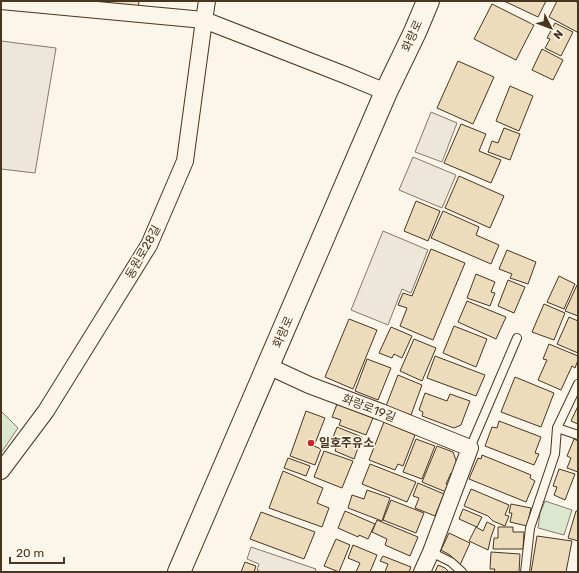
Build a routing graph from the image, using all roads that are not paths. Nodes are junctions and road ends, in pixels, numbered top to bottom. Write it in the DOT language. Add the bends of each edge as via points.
graph roads {
  1 [pos="1,1"];
  2 [pos="207,1"];
  3 [pos="428,1"];
  4 [pos="204,20"];
  5 [pos="386,92"];
  6 [pos="517,338"];
  7 [pos="268,366"];
  8 [pos="578,384"];
  9 [pos="557,428"];
  10 [pos="578,435"];
  11 [pos="470,448"];
  12 [pos="1,471"];
  13 [pos="431,552"];
  14 [pos="179,572"];
  15 [pos="422,572"];
  16 [pos="462,572"];
  17 [pos="525,572"];
  1 -- 4 [label="street"];
  2 -- 4 [label="street, 동원로28길"];
  3 -- 5 [label="main road, 화랑로"];
  4 -- 5 [label="street"];
  4 -- 12 [label="street, 동원로28길" via="185,161 149,245 46,411"];
  5 -- 7 [label="main road, 화랑로"];
  6 -- 11 [label="lane"];
  7 -- 11 [label="street, 화랑로19길" via="309,385"];
  7 -- 14 [label="main road, 화랑로"];
  8 -- 9 [label="lane"];
  9 -- 10 [label="lane"];
  9 -- 17 [label="lane" via="555,454 530,528"];
  11 -- 13 [label="street"];
  13 -- 15 [label="street"];
  13 -- 16 [label="lane" via="451,562"];
}
